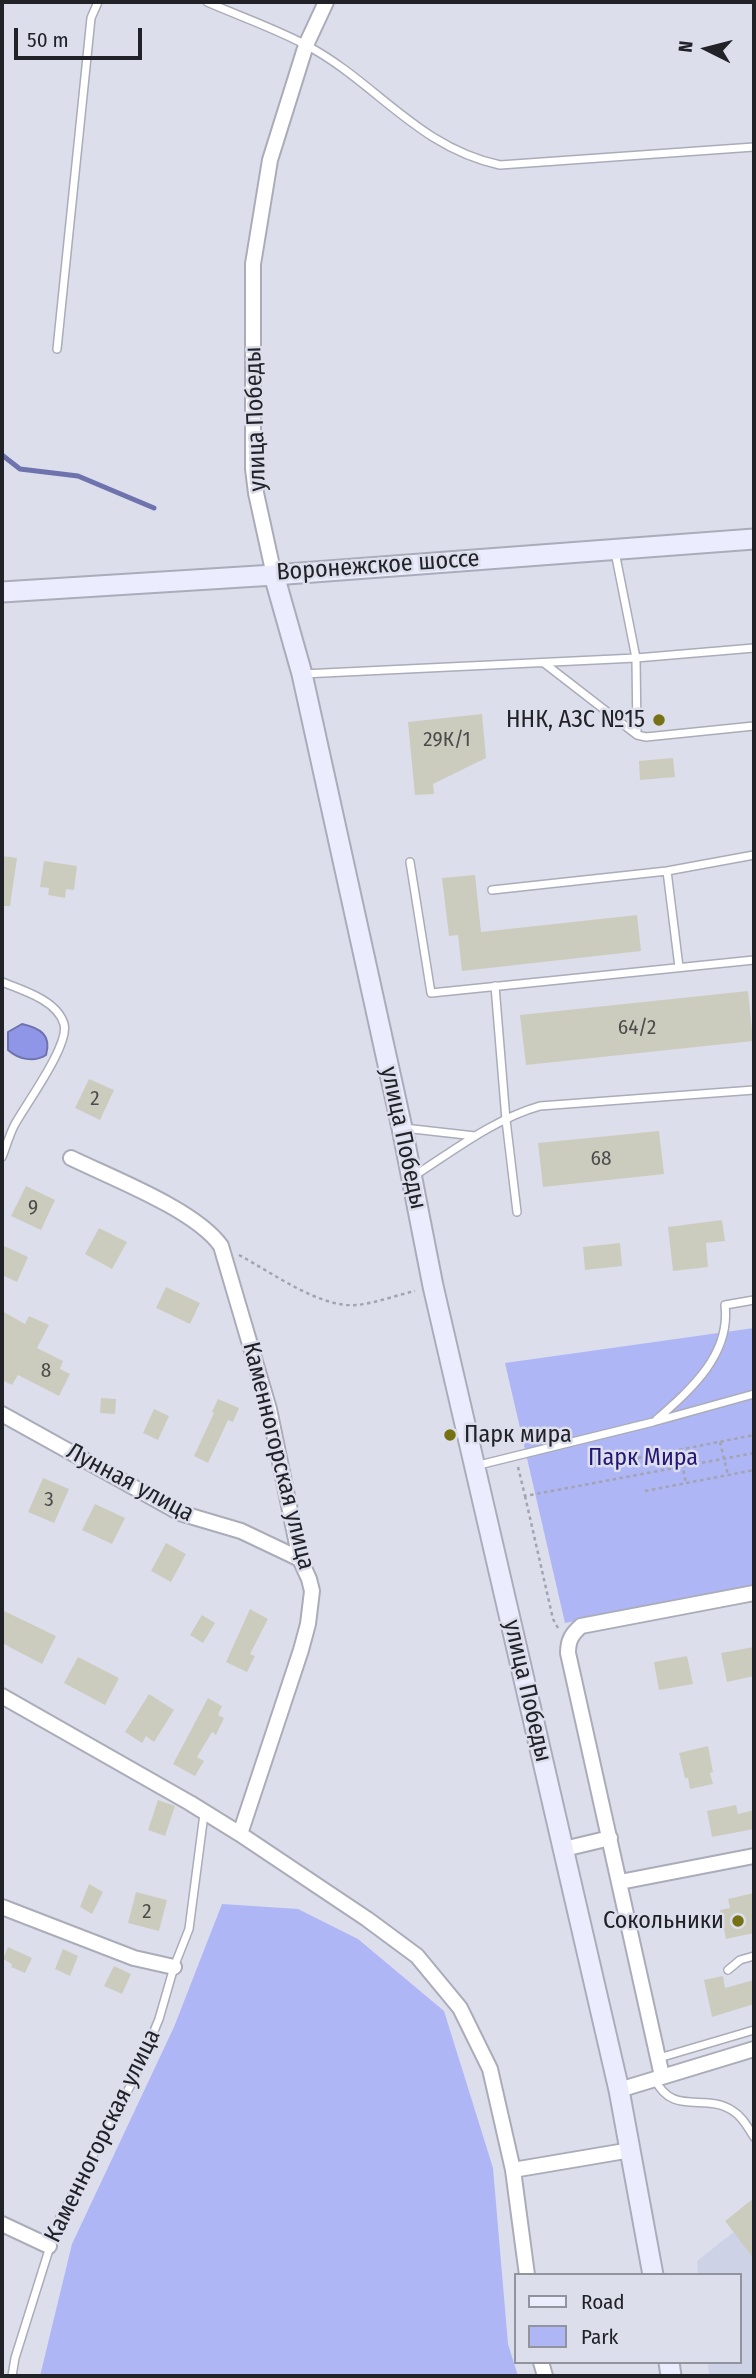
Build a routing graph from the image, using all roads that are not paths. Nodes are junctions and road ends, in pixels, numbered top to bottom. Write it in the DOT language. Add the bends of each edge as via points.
graph roads {
  1 [pos="97,2"];
  2 [pos="207,2"];
  3 [pos="326,2"];
  4 [pos="306,45"];
  5 [pos="754,147"];
  6 [pos="57,349"];
  7 [pos="754,539"];
  8 [pos="615,548"];
  9 [pos="274,575"];
  10 [pos="2,592"];
  11 [pos="754,648"];
  12 [pos="636,658"];
  13 [pos="543,663"];
  14 [pos="302,674"];
  15 [pos="754,726"];
  16 [pos="637,735"];
  17 [pos="754,855"];
  18 [pos="410,862"];
  19 [pos="667,871"];
  20 [pos="492,890"];
  21 [pos="754,960"];
  22 [pos="679,967"];
  23 [pos="2,982"];
  24 [pos="495,986"];
  25 [pos="754,1090"];
  26 [pos="506,1120"];
  27 [pos="402,1128"];
  28 [pos="476,1136"];
  29 [pos="2,1157"];
  30 [pos="71,1158"];
  31 [pos="412,1177"];
  32 [pos="517,1212"];
  33 [pos="754,1300"];
  34 [pos="754,1394"];
  35 [pos="2,1414"];
  36 [pos="653,1422"];
  37 [pos="474,1466"];
  38 [pos="300,1559"];
  39 [pos="754,1593"];
  40 [pos="2,1696"];
  41 [pos="204,1814"];
  42 [pos="240,1834"];
  43 [pos="610,1838"];
  44 [pos="565,1849"];
  45 [pos="754,1856"];
  46 [pos="620,1882"];
  47 [pos="2,1907"];
  48 [pos="754,1956"];
  49 [pos="174,1967"];
  50 [pos="728,1970"];
  51 [pos="754,2030"];
  52 [pos="754,2049"];
  53 [pos="658,2059"];
  54 [pos="658,2078"];
  55 [pos="619,2090"];
  56 [pos="754,2137"];
  57 [pos="631,2150"];
  58 [pos="513,2169"];
  59 [pos="2,2224"];
  60 [pos="49,2246"];
  61 [pos="527,2273"];
  62 [pos="653,2273"];
  63 [pos="12,2376"];
  1 -- 6 [label="lane" via="91,18"];
  2 -- 4 [label="lane"];
  3 -- 4 [label="street, улица Победы"];
  4 -- 5 [label="lane" via="405,120 458,153 500,166"];
  4 -- 9 [label="street, улица Победы" via="270,160 253,264 253,469"];
  7 -- 8 [label="street, Воронежское шоссе"];
  8 -- 9 [label="street, Воронежское шоссе"];
  8 -- 12 [label="lane"];
  9 -- 10 [label="street, Воронежское шоссе"];
  9 -- 14 [label="street, улица Победы"];
  11 -- 12 [label="lane"];
  12 -- 13 [label="lane"];
  12 -- 16 [label="lane"];
  13 -- 14 [label="lane"];
  13 -- 16 [label="lane"];
  14 -- 27 [label="street, улица Победы"];
  15 -- 16 [label="lane"];
  17 -- 19 [label="lane"];
  18 -- 24 [label="lane" via="431,993"];
  19 -- 20 [label="lane"];
  19 -- 22 [label="lane"];
  21 -- 22 [label="lane"];
  22 -- 24 [label="lane"];
  23 -- 29 [label="lane" via="48,1004 64,1023 64,1033"];
  24 -- 26 [label="lane"];
  25 -- 26 [label="lane" via="540,1106"];
  26 -- 28 [label="lane"];
  26 -- 32 [label="lane"];
  27 -- 28 [label="lane"];
  27 -- 31 [label="street, улица Победы"];
  28 -- 31 [label="lane"];
  30 -- 38 [label="street, Каменногорская улица" via="189,1216 213,1233 221,1245 268,1409"];
  31 -- 37 [label="street, улица Победы"];
  33 -- 36 [label="lane" via="725,1305 719,1350 693,1387"];
  34 -- 36 [label="lane"];
  35 -- 38 [label="street, Лунная улица" via="180,1513 241,1531"];
  36 -- 37 [label="lane"];
  37 -- 44 [label="street, улица Победы"];
  38 -- 42 [label="street, Каменногорская улица" via="312,1591 308,1624"];
  39 -- 43 [label="street" via="581,1626 573,1633 568,1653"];
  40 -- 41 [label="street"];
  41 -- 42 [label="street"];
  41 -- 49 [label="lane, Каменногорская улица" via="189,1928"];
  42 -- 58 [label="street" via="417,1956 460,2008 490,2069"];
  43 -- 44 [label="street"];
  43 -- 46 [label="street"];
  44 -- 55 [label="street, улица Победы"];
  45 -- 46 [label="street"];
  46 -- 53 [label="street"];
  47 -- 49 [label="street" via="134,1958"];
  48 -- 50 [label="lane"];
  49 -- 60 [label="lane, Каменногорская улица" via="135,2077"];
  51 -- 53 [label="lane"];
  52 -- 54 [label="street"];
  53 -- 54 [label="street"];
  54 -- 55 [label="street"];
  54 -- 56 [label="lane" via="660,2091 671,2099 732,2110"];
  55 -- 57 [label="street, улица Победы"];
  57 -- 58 [label="street"];
  57 -- 62 [label="street, улица Победы"];
  58 -- 61 [label="street"];
  59 -- 60 [label="street"];
  60 -- 63 [label="lane, Каменногорская улица"];
}
